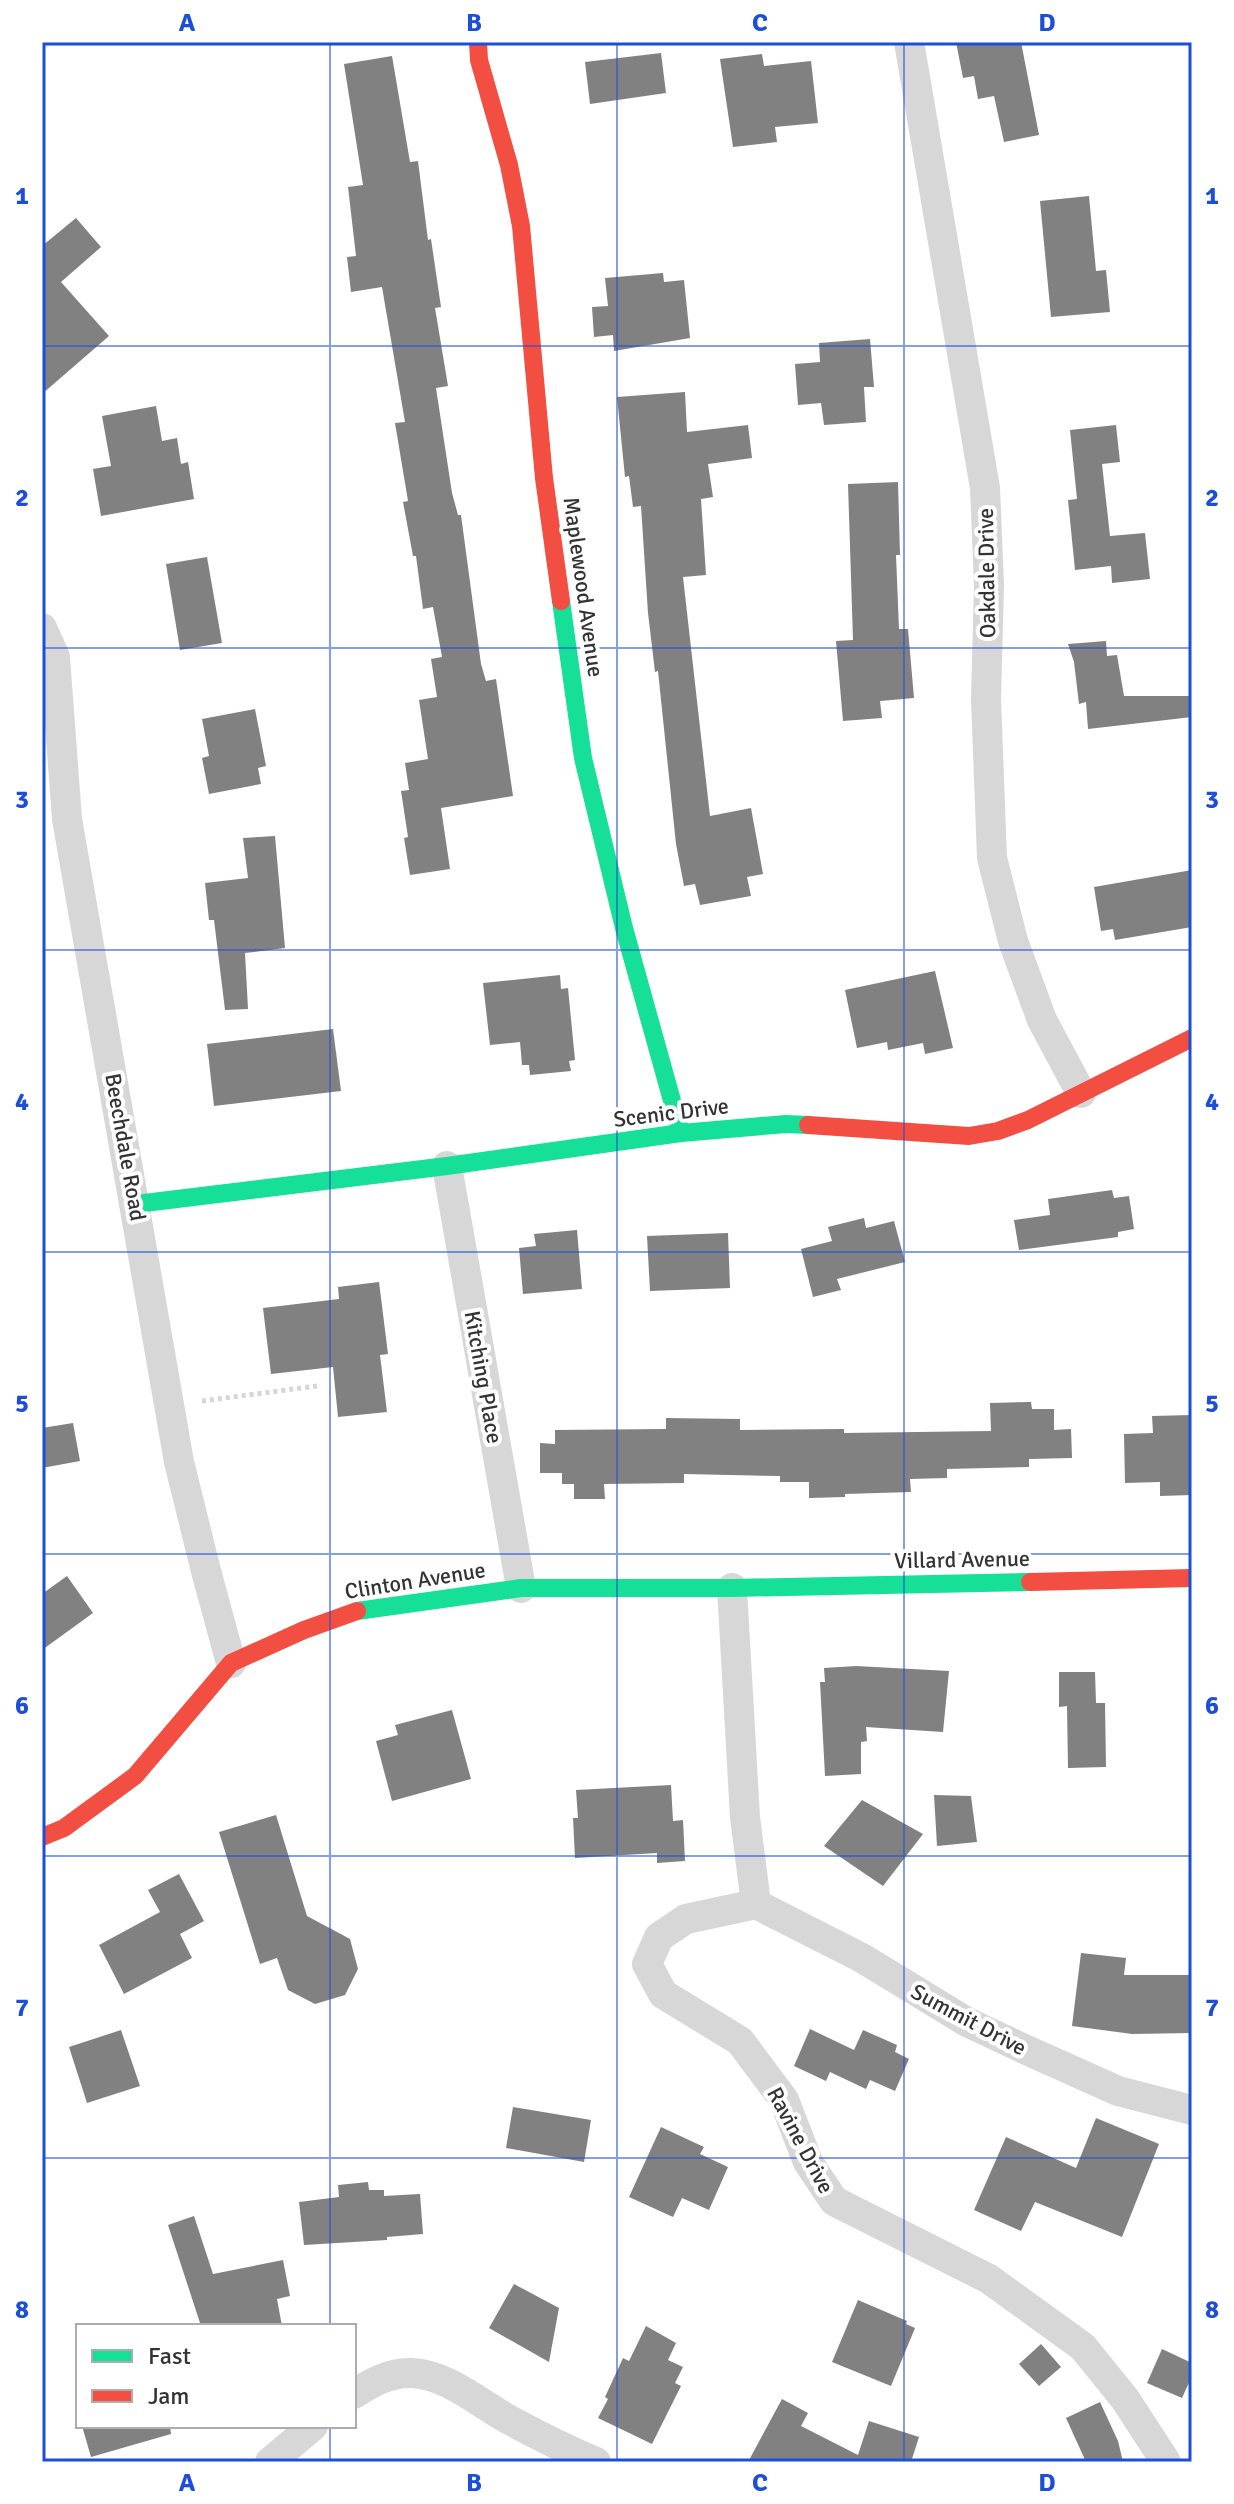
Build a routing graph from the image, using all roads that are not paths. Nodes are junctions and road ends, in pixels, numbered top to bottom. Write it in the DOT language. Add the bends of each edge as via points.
graph roads {
  1 [pos="478,42"];
  2 [pos="909,42"];
  3 [pos="42,628"];
  4 [pos="1192,1038"];
  5 [pos="1081,1093"];
  6 [pos="681,1133"];
  7 [pos="447,1166"];
  8 [pos="136,1204"];
  9 [pos="1192,1578"];
  10 [pos="521,1588"];
  11 [pos="732,1588"];
  12 [pos="231,1663"];
  13 [pos="42,1837"];
  14 [pos="756,1904"];
  15 [pos="1192,2110"];
  16 [pos="356,2393"];
  17 [pos="311,2428"];
  18 [pos="270,2462"];
  19 [pos="596,2462"];
  20 [pos="1166,2462"];
  1 -- 6 [label="street, Maplewood Avenue" via="521,226 544,478 583,758"];
  2 -- 5 [label="street, Oakdale Drive" via="985,488 992,858 1013,941 1037,1006"];
  3 -- 8 [label="street, Beechdale Road" via="55,657 67,819"];
  4 -- 5 [label="street, Scenic Drive"];
  5 -- 6 [label="street, Scenic Drive" via="1028,1120 969,1136 786,1124"];
  6 -- 7 [label="street, Scenic Drive"];
  7 -- 8 [label="street, Scenic Drive"];
  7 -- 10 [label="street, Kitching Place"];
  8 -- 12 [label="street, Beechdale Road" via="179,1462"];
  9 -- 11 [label="street, Villard Avenue"];
  10 -- 11 [label="street, Clinton Avenue"];
  10 -- 12 [label="street, Clinton Avenue" via="354,1611"];
  11 -- 14 [label="street" via="745,1817"];
  12 -- 13 [label="street, Clinton Avenue" via="135,1776 64,1828"];
  14 -- 15 [label="street, Summit Drive" via="862,1958 967,2022 1118,2091"];
  14 -- 20 [label="street, Ravine Drive" via="686,1919 659,1937 647,1964 663,1994 740,2041 784,2100 808,2162 834,2201 989,2279 1083,2347"];
  16 -- 19 [label="street" via="394,2375 437,2379"];
  17 -- 18 [label="street"];
}
